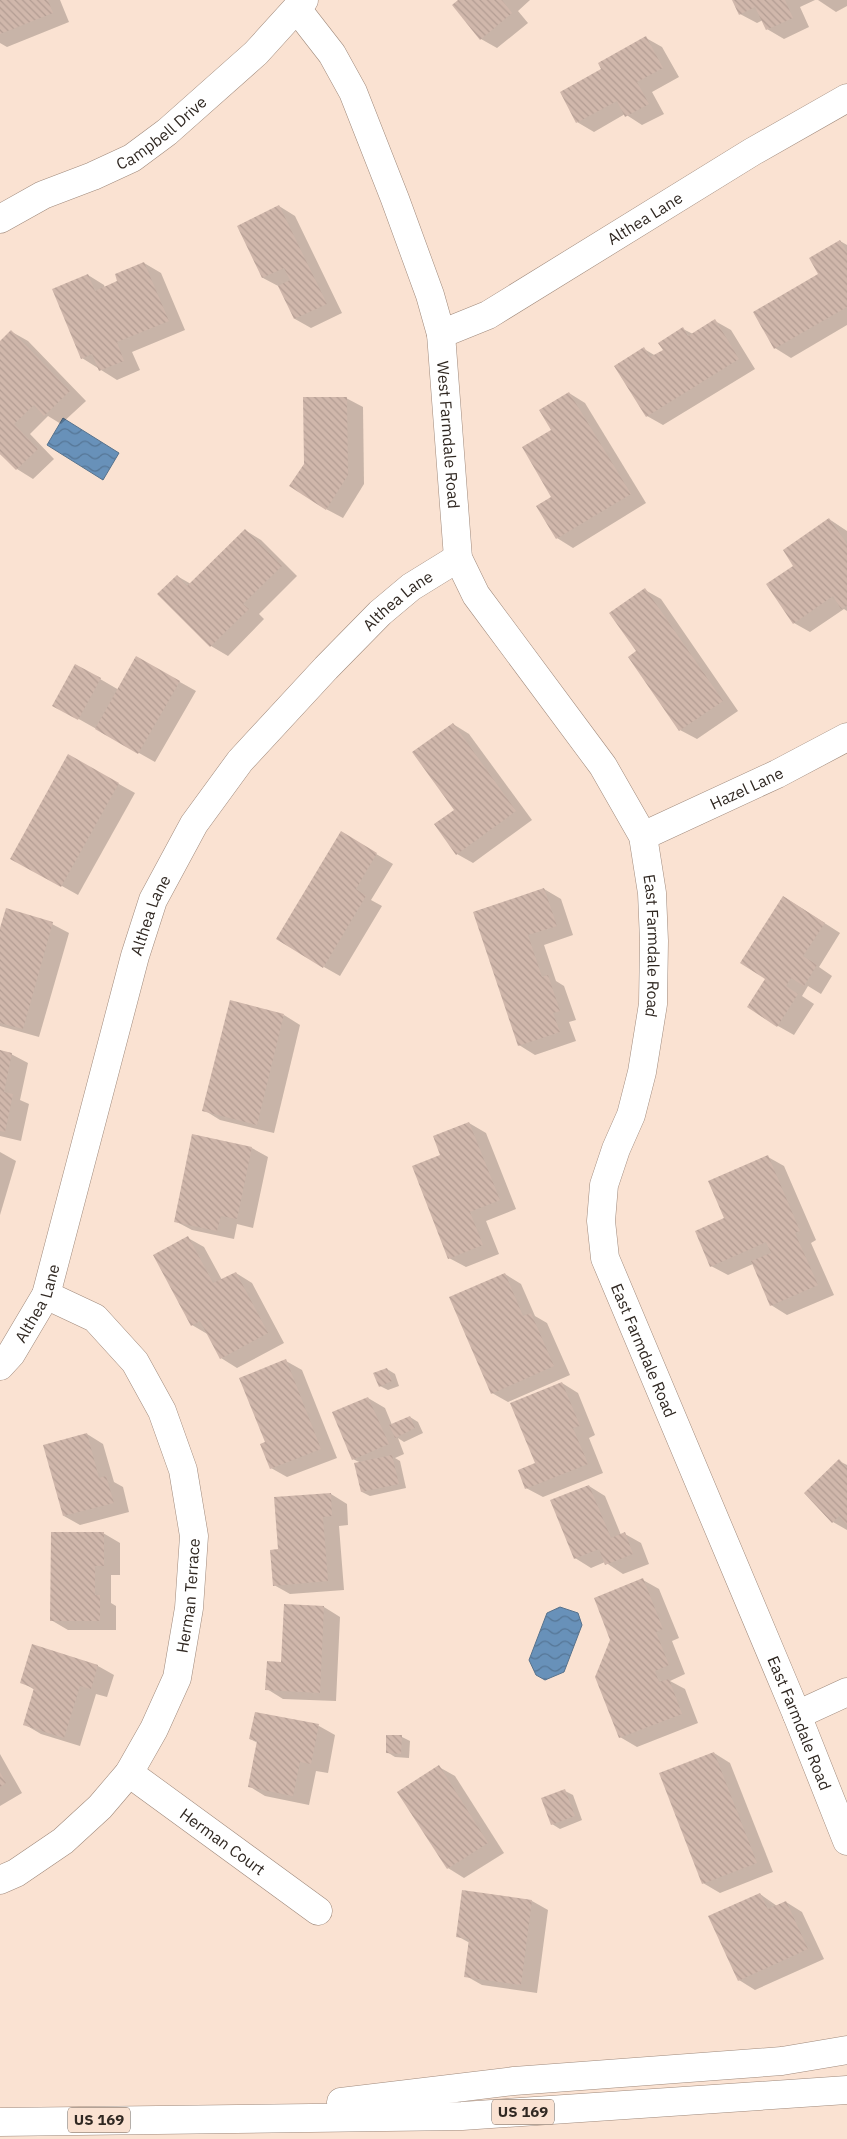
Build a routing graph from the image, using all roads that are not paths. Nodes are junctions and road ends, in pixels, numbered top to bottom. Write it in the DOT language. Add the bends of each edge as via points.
graph roads {
  1 [pos="300,5"];
  2 [pos="847,98"];
  3 [pos="0,219"];
  4 [pos="440,334"];
  5 [pos="458,558"];
  6 [pos="847,737"];
  7 [pos="642,836"];
  8 [pos="46,1295"];
  9 [pos="0,1366"];
  10 [pos="847,1692"];
  11 [pos="797,1715"];
  12 [pos="128,1773"];
  13 [pos="847,1841"];
  14 [pos="0,1880"];
  15 [pos="318,1911"];
  16 [pos="847,2050"];
  17 [pos="847,2090"];
  18 [pos="198,2119"];
  19 [pos="0,2122"];
  1 -- 3 [label="main road, Campbell Drive" via="256,53 167,132 132,158 43,195"];
  1 -- 4 [label="main road, West Farmdale Road" via="353,92 430,295"];
  2 -- 4 [label="main road, Althea Lane" via="752,152 488,315"];
  4 -- 5 [label="main road, West Farmdale Road"];
  5 -- 7 [label="main road, West Farmdale Road" via="476,596 603,766"];
  5 -- 8 [label="main road, Althea Lane" via="411,587 339,654 240,761 194,824 153,900 135,956"];
  6 -- 7 [label="main road, Hazel Lane" via="777,774"];
  7 -- 11 [label="main road, East Farmdale Road" via="652,894 653,1004 631,1115 604,1185 601,1221 605,1258"];
  8 -- 9 [label="main road, Althea Lane" via="11,1354"];
  8 -- 12 [label="main road, Herman Terrace" via="95,1318 135,1362 162,1411 183,1470 194,1536 189,1608 177,1678 154,1729"];
  10 -- 11 [label="main road"];
  11 -- 13 [label="main road, East Farmdale Road"];
  12 -- 14 [label="main road, Herman Terrace" via="100,1807 63,1841"];
  12 -- 15 [label="main road, Herman Court"];
  16 -- 18 [label="main road" via="782,2061 514,2081"];
  17 -- 18 [label="main road, US 169" via="462,2116"];
  18 -- 19 [label="main road, US 169"];
}
